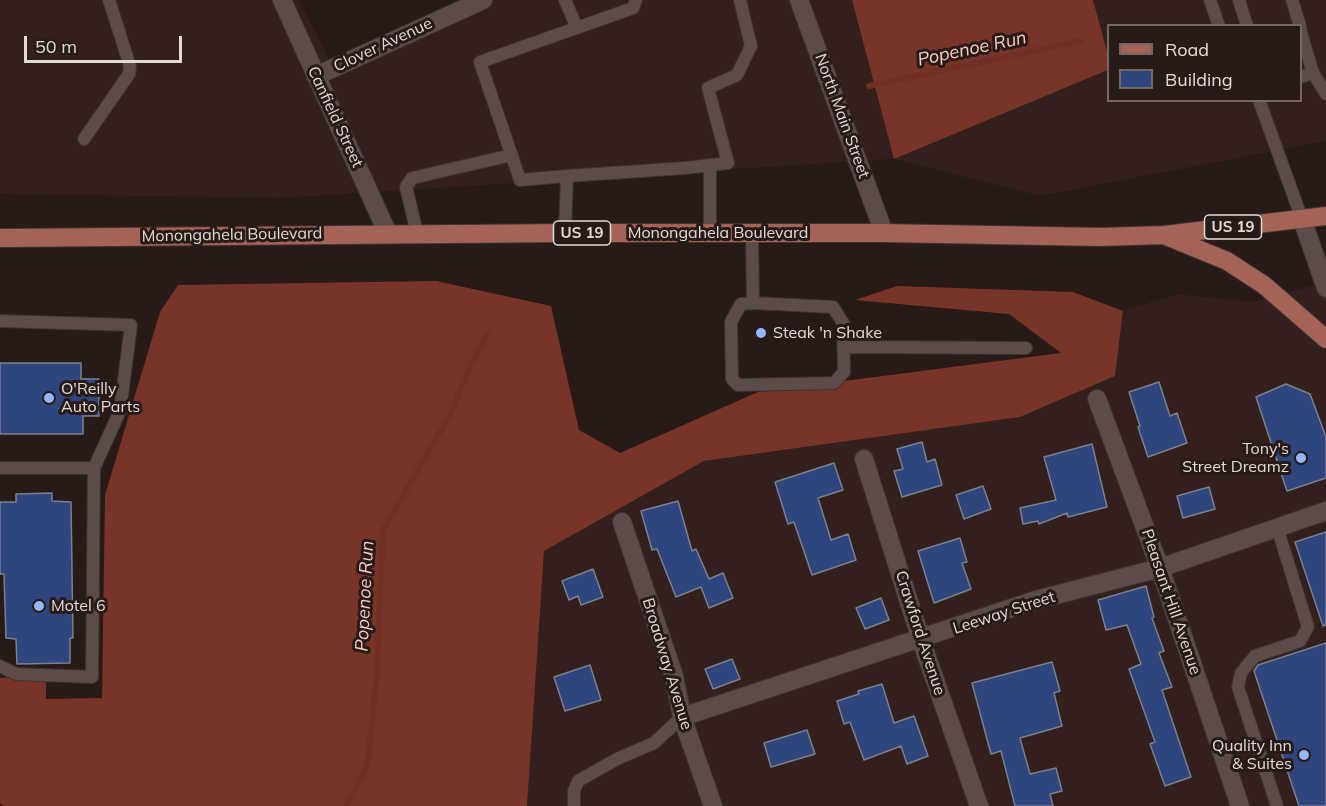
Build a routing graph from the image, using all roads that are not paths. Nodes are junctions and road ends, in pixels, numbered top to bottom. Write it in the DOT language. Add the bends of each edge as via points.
graph roads {
  1 [pos="109,0"];
  2 [pos="282,0"];
  3 [pos="483,0"];
  4 [pos="566,0"];
  5 [pos="636,0"];
  6 [pos="740,0"];
  7 [pos="799,0"];
  8 [pos="1210,0"];
  9 [pos="1239,0"];
  10 [pos="1292,0"];
  11 [pos="1218,24"];
  12 [pos="1246,24"];
  13 [pos="1299,24"];
  14 [pos="577,28"];
  15 [pos="1302,34"];
  16 [pos="1313,73"];
  17 [pos="316,76"];
  18 [pos="1302,76"];
  19 [pos="1326,94"];
  20 [pos="1260,102"];
  21 [pos="84,139"];
  22 [pos="512,155"];
  23 [pos="710,165"];
  24 [pos="567,176"];
  25 [pos="1326,216"];
  26 [pos="1302,219"];
  27 [pos="417,233"];
  28 [pos="565,233"];
  29 [pos="710,233"];
  30 [pos="884,233"];
  31 [pos="388,234"];
  32 [pos="752,234"];
  33 [pos="1164,235"];
  34 [pos="0,238"];
  35 [pos="1326,288"];
  36 [pos="753,303"];
  37 [pos="0,321"];
  38 [pos="1326,339"];
  39 [pos="844,347"];
  40 [pos="1026,348"];
  41 [pos="1097,399"];
  42 [pos="864,459"];
  43 [pos="0,468"];
  44 [pos="94,468"];
  45 [pos="1326,511"];
  46 [pos="622,522"];
  47 [pos="1277,527"];
  48 [pos="1160,568"];
  49 [pos="921,640"];
  50 [pos="0,666"];
  51 [pos="682,717"];
  52 [pos="574,806"];
  53 [pos="713,806"];
  54 [pos="979,806"];
  55 [pos="1240,806"];
  56 [pos="1277,806"];
  1 -- 21 [label="lane" via="130,66 129,74"];
  2 -- 17 [label="street, Canfield Street"];
  3 -- 17 [label="street, Clover Avenue"];
  4 -- 14 [label="lane"];
  5 -- 14 [label="lane" via="633,8"];
  6 -- 23 [label="lane" via="751,46 737,75 708,88 728,163"];
  7 -- 30 [label="street, North Main Street"];
  8 -- 11 [label="lane"];
  9 -- 12 [label="lane"];
  10 -- 13 [label="lane"];
  14 -- 22 [label="lane" via="480,63"];
  15 -- 16 [label="lane"];
  16 -- 18 [label="lane"];
  16 -- 19 [label="lane"];
  17 -- 31 [label="street, Canfield Street"];
  20 -- 26 [label="lane"];
  22 -- 24 [label="lane" via="520,180"];
  22 -- 27 [label="lane" via="412,178 406,187"];
  23 -- 24 [label="lane"];
  23 -- 29 [label="lane"];
  24 -- 28 [label="lane"];
  25 -- 26 [label="main road, Monongahela Boulevard / US 19"];
  26 -- 33 [label="main road, Monongahela Boulevard / US 19"];
  26 -- 35 [label="street"];
  27 -- 28 [label="main road, Monongahela Boulevard / US 19"];
  27 -- 31 [label="main road, Monongahela Boulevard / US 19"];
  28 -- 29 [label="main road, Monongahela Boulevard / US 19"];
  29 -- 32 [label="main road, Monongahela Boulevard / US 19"];
  30 -- 32 [label="main road, Monongahela Boulevard / US 19"];
  30 -- 33 [label="main road, Monongahela Boulevard / US 19"];
  31 -- 34 [label="main road, Monongahela Boulevard / US 19"];
  32 -- 36 [label="lane"];
  33 -- 38 [label="main road" via="1227,261 1264,285"];
  36 -- 39 [label="lane" via="833,307 843,323"];
  36 -- 39 [label="lane" via="741,304 731,322 732,379 738,385 834,383 844,372"];
  37 -- 44 [label="lane" via="131,325 120,411"];
  39 -- 40 [label="lane"];
  41 -- 48 [label="street, Pleasant Hill Avenue"];
  42 -- 49 [label="street, Crawford Avenue"];
  43 -- 44 [label="lane"];
  44 -- 50 [label="lane" via="92,677 16,674"];
  45 -- 47 [label="street, Leeway Street"];
  46 -- 51 [label="street, Broadway Avenue" via="674,676"];
  47 -- 48 [label="street, Leeway Street"];
  47 -- 56 [label="lane" via="1308,627 1300,641 1255,656 1241,673 1238,687"];
  48 -- 49 [label="street, Leeway Street" via="1036,600"];
  48 -- 55 [label="street, Pleasant Hill Avenue"];
  49 -- 51 [label="street, Leeway Street"];
  49 -- 54 [label="street, Crawford Avenue"];
  51 -- 52 [label="lane" via="654,742 578,781"];
  51 -- 53 [label="street, Broadway Avenue"];
}
